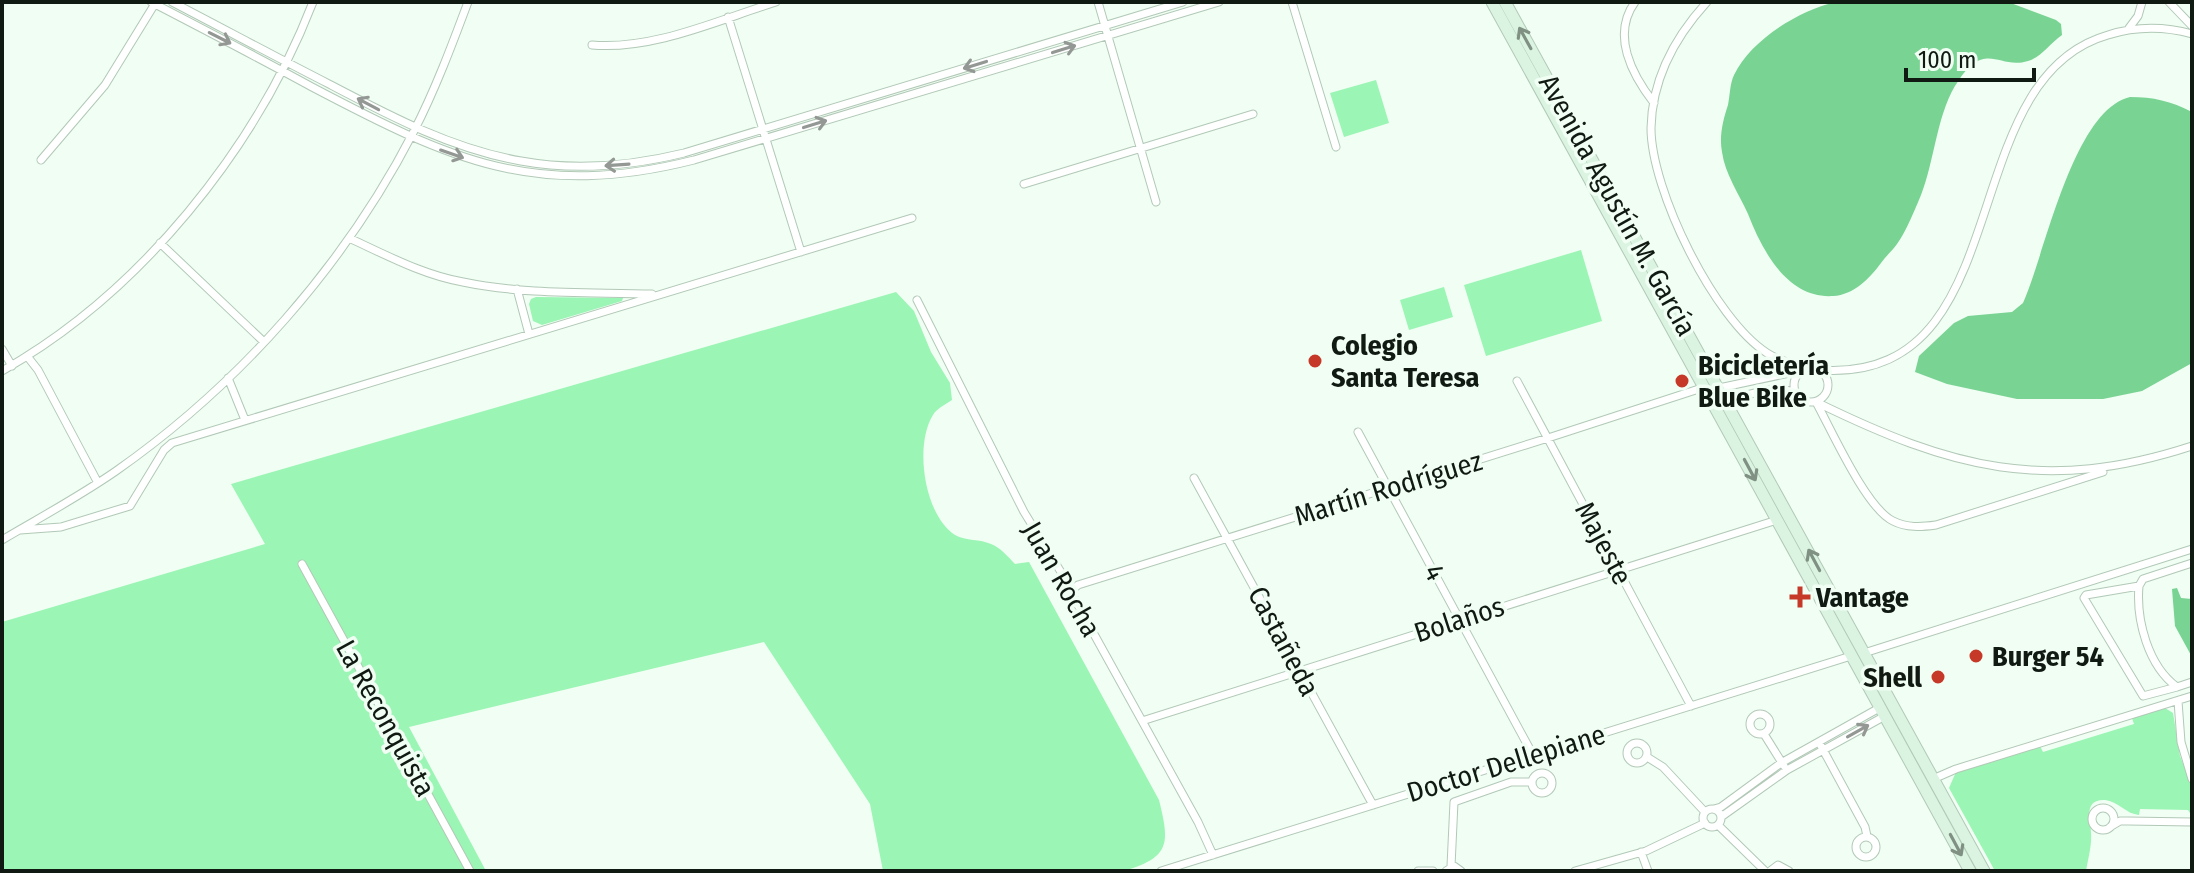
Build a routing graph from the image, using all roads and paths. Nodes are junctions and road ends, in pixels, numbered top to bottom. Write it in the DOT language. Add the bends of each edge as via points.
graph roads {
  1 [pos="172,2"];
  2 [pos="313,2"];
  3 [pos="468,2"];
  4 [pos="776,2"];
  5 [pos="1098,2"];
  6 [pos="1183,2"];
  7 [pos="1219,2"];
  8 [pos="1292,2"];
  9 [pos="1492,2"];
  10 [pos="1505,2"];
  11 [pos="1635,2"];
  12 [pos="1707,2"];
  13 [pos="2142,2"];
  14 [pos="2169,2"];
  15 [pos="154,3"];
  16 [pos="728,17"];
  17 [pos="1105,26"];
  18 [pos="2192,26"];
  19 [pos="2127,29"];
  20 [pos="2192,34"];
  21 [pos="1109,35"];
  22 [pos="592,45"];
  23 [pos="287,62"];
  24 [pos="283,71"];
  25 [pos="932,78"];
  26 [pos="936,88"];
  27 [pos="1654,103"];
  28 [pos="1253,114"];
  29 [pos="416,127"];
  30 [pos="764,129"];
  31 [pos="411,137"];
  32 [pos="766,139"];
  33 [pos="1336,147"];
  34 [pos="1141,148"];
  35 [pos="41,160"];
  36 [pos="1024,184"];
  37 [pos="1156,202"];
  38 [pos="912,218"];
  39 [pos="349,238"];
  40 [pos="160,243"];
  41 [pos="801,252"];
  42 [pos="517,289"];
  43 [pos="658,294"];
  44 [pos="917,300"];
  45 [pos="529,334"];
  46 [pos="264,342"];
  47 [pos="2,349"];
  48 [pos="27,356"];
  49 [pos="12,366"];
  50 [pos="1804,369"];
  51 [pos="1820,370"];
  52 [pos="2,371"];
  53 [pos="1712,376"];
  54 [pos="228,378"];
  55 [pos="1517,381"];
  56 [pos="1745,382"];
  57 [pos="1705,387"];
  58 [pos="1719,388"];
  59 [pos="1796,393"];
  60 [pos="1749,395"];
  61 [pos="1713,401"];
  62 [pos="1726,401"];
  63 [pos="1816,402"];
  64 [pos="1844,415"];
  65 [pos="245,420"];
  66 [pos="176,424"];
  67 [pos="1830,427"];
  68 [pos="1358,432"];
  69 [pos="1548,438"];
  70 [pos="185,439"];
  71 [pos="2192,446"];
  72 [pos="143,451"];
  73 [pos="156,465"];
  74 [pos="2124,465"];
  75 [pos="2045,472"];
  76 [pos="1194,478"];
  77 [pos="98,483"];
  78 [pos="1388,487"];
  79 [pos="2045,490"];
  80 [pos="1777,520"];
  81 [pos="20,530"];
  82 [pos="1228,538"];
  83 [pos="2,540"];
  84 [pos="2192,549"];
  85 [pos="2192,563"];
  86 [pos="302,564"];
  87 [pos="1618,569"];
  88 [pos="2139,586"];
  89 [pos="1072,590"];
  90 [pos="1460,619"];
  91 [pos="1864,653"];
  92 [pos="1851,656"];
  93 [pos="1299,670"];
  94 [pos="2192,682"];
  95 [pos="2177,687"];
  96 [pos="2192,696"];
  97 [pos="2178,701"];
  98 [pos="1691,706"];
  99 [pos="1883,712"];
  100 [pos="1142,721"];
  101 [pos="1764,734"];
  102 [pos="1818,741"];
  103 [pos="1823,750"];
  104 [pos="1533,755"];
  105 [pos="1647,757"];
  106 [pos="1781,763"];
  107 [pos="1787,770"];
  108 [pos="1933,779"];
  109 [pos="2192,779"];
  110 [pos="1532,782"];
  111 [pos="1373,805"];
  112 [pos="1714,809"];
  113 [pos="1705,812"];
  114 [pos="2112,812"];
  115 [pos="1720,821"];
  116 [pos="2128,821"];
  117 [pos="2192,822"];
  118 [pos="1705,823"];
  119 [pos="2110,827"];
  120 [pos="1867,836"];
  121 [pos="1641,852"];
  122 [pos="1213,855"];
  123 [pos="1198,859"];
  124 [pos="1448,869"];
  125 [pos="470,871"];
  126 [pos="1161,871"];
  127 [pos="1203,871"];
  128 [pos="1418,871"];
  129 [pos="1433,871"];
  130 [pos="1461,871"];
  131 [pos="1575,871"];
  132 [pos="1648,871"];
  133 [pos="1768,871"];
  134 [pos="1789,871"];
  135 [pos="1970,871"];
  136 [pos="1984,871"];
  1 -- 23 [label="street"];
  2 -- 23 [label="street"];
  3 -- 29 [label="street"];
  4 -- 16 [label="street"];
  5 -- 17 [label="street"];
  6 -- 17 [label="street"];
  7 -- 21 [label="street"];
  8 -- 33 [label="street"];
  9 -- 57 [label="main road, Avenida Agustín M. García"];
  53 -- 10 [label="main road, Avenida Agustín M. García, one-way"];
  11 -- 27 [label="street" via="1625,24 1625,48"];
  12 -- 27 [label="street" via="1672,49"];
  13 -- 19 [label="street"];
  14 -- 18 [label="street"];
  15 -- 24 [label="street, one-way"];
  15 -- 35 [label="street" via="105,85"];
  16 -- 22 [label="street" via="639,43"];
  16 -- 30 [label="street"];
  17 -- 21 [label="street"];
  17 -- 25 [label="street, one-way"];
  19 -- 20 [label="street"];
  19 -- 51 [label="street" via="2070,53 2033,90 1953,296 1930,328 1912,344 1872,364"];
  26 -- 21 [label="street, one-way"];
  21 -- 34 [label="street"];
  23 -- 24 [label="street"];
  29 -- 23 [label="street, one-way"];
  24 -- 31 [label="street"];
  24 -- 40 [label="street" via="226,162"];
  25 -- 26 [label="street"];
  25 -- 30 [label="street"];
  32 -- 26 [label="street, one-way"];
  27 -- 50 [label="street" via="1655,168 1690,251 1752,341"];
  28 -- 34 [label="street"];
  30 -- 29 [label="street, one-way" via="652,161 602,166 521,161 452,143"];
  29 -- 31 [label="street"];
  30 -- 32 [label="street"];
  31 -- 32 [label="street, one-way" via="499,168 586,177 656,170"];
  31 -- 39 [label="street"];
  32 -- 41 [label="street"];
  34 -- 36 [label="street"];
  34 -- 37 [label="street"];
  38 -- 41 [label="street"];
  39 -- 42 [label="street" via="445,278"];
  39 -- 46 [label="street"];
  40 -- 46 [label="street"];
  40 -- 48 [label="street" via="97,304"];
  41 -- 43 [label="street"];
  42 -- 43 [label="street"];
  42 -- 45 [label="street"];
  43 -- 45 [label="street"];
  44 -- 89 [label="street, Juan Rocha" via="1018,502"];
  45 -- 65 [label="street"];
  46 -- 54 [label="street"];
  47 -- 49 [label="street"];
  48 -- 49 [label="street"];
  48 -- 77 [label="street"];
  49 -- 52 [label="street"];
  50 -- 51 [label="street"];
  50 -- 56 [label="street"];
  50 -- 59 [label="street" via="1794,383"];
  51 -- 63 [label="street" via="1828,390"];
  53 -- 57 [label="street"];
  53 -- 58 [label="main road, Avenida Agustín M. García"];
  54 -- 65 [label="street"];
  54 -- 66 [label="street"];
  55 -- 69 [label="street, Majeste"];
  56 -- 58 [label="street"];
  56 -- 60 [label="street"];
  57 -- 61 [label="main road, Avenida Agustín M. García"];
  57 -- 69 [label="street, Martín Rodríguez"];
  58 -- 61 [label="street"];
  58 -- 62 [label="main road, Avenida Agustín M. García"];
  59 -- 60 [label="street" via="1773,389"];
  59 -- 63 [label="street" via="1804,401"];
  60 -- 62 [label="street"];
  61 -- 80 [label="main road, Avenida Agustín M. García, one-way"];
  91 -- 62 [label="main road, Avenida Agustín M. García, one-way"];
  63 -- 64 [label="street"];
  63 -- 67 [label="street"];
  64 -- 67 [label="street" via="1834,417"];
  64 -- 75 [label="street" via="1951,457"];
  65 -- 70 [label="street"];
  66 -- 70 [label="street"];
  66 -- 72 [label="street"];
  67 -- 79 [label="street" via="1876,508 1907,526 1936,525"];
  68 -- 78 [label="street, 4"];
  69 -- 78 [label="street, Martín Rodríguez"];
  69 -- 87 [label="street, Majeste"];
  70 -- 73 [label="street" via="168,447"];
  71 -- 74 [label="street"];
  72 -- 73 [label="street" via="153,455"];
  72 -- 77 [label="street"];
  73 -- 81 [label="street" via="130,506 61,527"];
  74 -- 75 [label="street"];
  74 -- 79 [label="street"];
  75 -- 79 [label="street"];
  76 -- 82 [label="street, Castañeda"];
  77 -- 81 [label="street"];
  78 -- 82 [label="street, Martín Rodríguez"];
  78 -- 90 [label="street, 4"];
  80 -- 87 [label="street, Bolaños"];
  80 -- 92 [label="main road, Avenida Agustín M. García"];
  81 -- 83 [label="street"];
  82 -- 89 [label="street, Martín Rodríguez"];
  82 -- 93 [label="street, Castañeda"];
  84 -- 91 [label="street"];
  85 -- 88 [label="street" via="2143,579"];
  86 -- 125 [label="street, La Reconquista"];
  87 -- 90 [label="street, Bolaños"];
  87 -- 98 [label="street, Majeste"];
  88 -- 95 [label="street" via="2143,632 2162,671"];
  88 -- 95 [label="street" via="2084,598 2143,696"];
  89 -- 100 [label="street, Juan Rocha"];
  90 -- 93 [label="street, Bolaños"];
  90 -- 104 [label="street, 4"];
  91 -- 108 [label="main road, Avenida Agustín M. García"];
  92 -- 98 [label="street, Doctor Dellepiane"];
  92 -- 99 [label="main road, Avenida Agustín M. García"];
  93 -- 100 [label="street, Bolaños"];
  93 -- 111 [label="street, Castañeda"];
  94 -- 95 [label="street"];
  96 -- 97 [label="street"];
  97 -- 108 [label="street"];
  97 -- 109 [label="street" via="2181,742"];
  98 -- 104 [label="street, Doctor Dellepiane"];
  99 -- 102 [label="street"];
  103 -- 99 [label="street, one-way"];
  99 -- 135 [label="main road, Avenida Agustín M. García, one-way"];
  100 -- 122 [label="street, Juan Rocha"];
  101 -- 106 [label="street"];
  102 -- 103 [label="street"];
  102 -- 106 [label="street"];
  103 -- 107 [label="street"];
  103 -- 120 [label="street"];
  104 -- 111 [label="street, Doctor Dellepiane"];
  105 -- 113 [label="street"];
  106 -- 107 [label="street"];
  106 -- 112 [label="street"];
  107 -- 115 [label="street"];
  108 -- 136 [label="main road, Avenida Agustín M. García"];
  110 -- 124 [label="street" via="1511,782 1454,802"];
  111 -- 122 [label="street, Doctor Dellepiane"];
  112 -- 113 [label="street"];
  112 -- 115 [label="street"];
  113 -- 118 [label="street"];
  114 -- 116 [label="street"];
  114 -- 119 [label="street"];
  114 -- 119 [label="street" via="2099,809 2093,817 2096,827"];
  115 -- 118 [label="street" via="1712,827"];
  115 -- 133 [label="street"];
  116 -- 117 [label="street"];
  116 -- 119 [label="street"];
  118 -- 121 [label="street"];
  121 -- 131 [label="street"];
  121 -- 132 [label="street"];
  122 -- 123 [label="street, Doctor Dellepiane"];
  123 -- 126 [label="street, Doctor Dellepiane"];
  123 -- 127 [label="street"];
  124 -- 130 [label="street"];
  128 -- 129 [label="street"];
  133 -- 134 [label="street" via="1778,865"];
}
